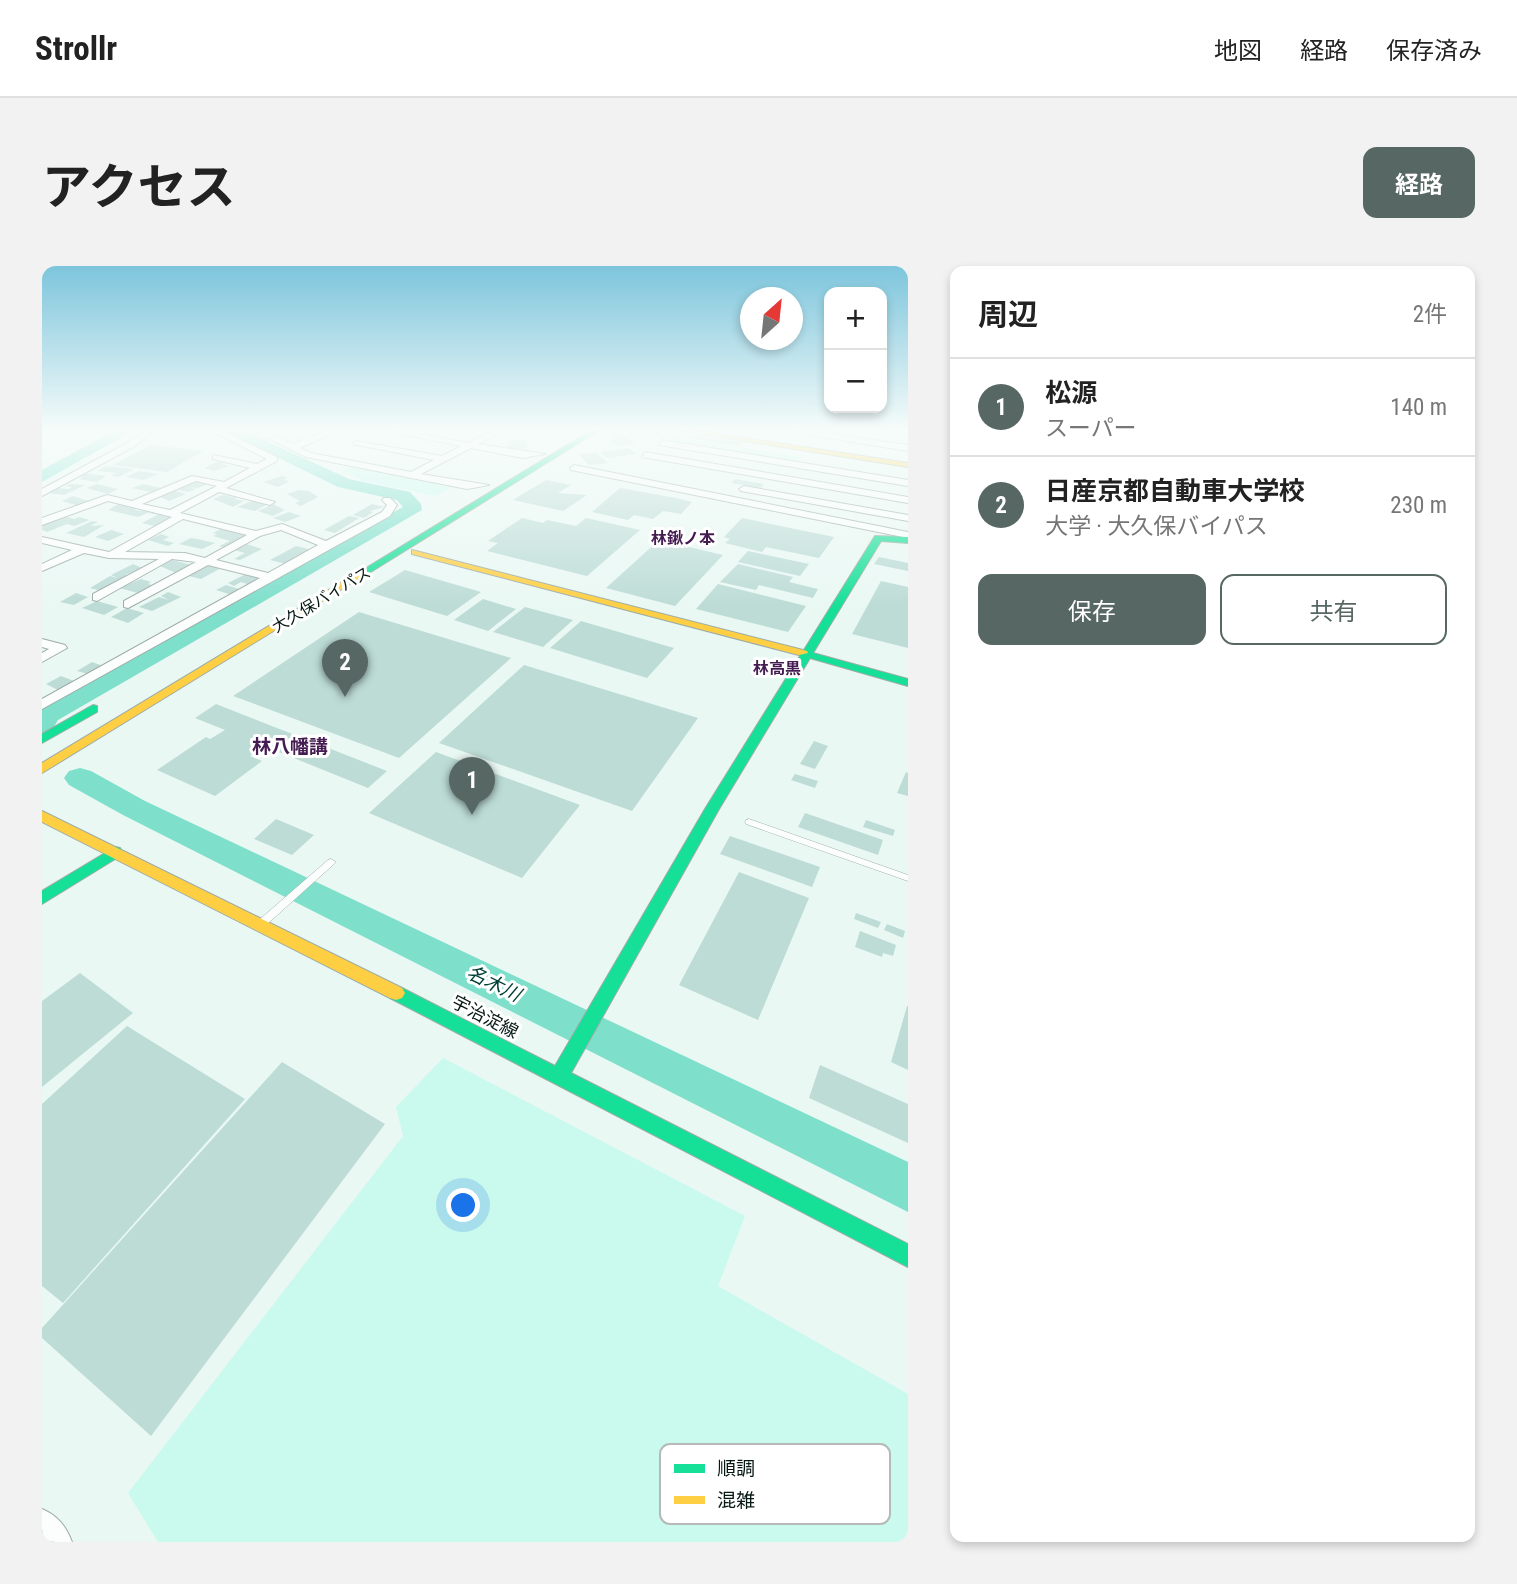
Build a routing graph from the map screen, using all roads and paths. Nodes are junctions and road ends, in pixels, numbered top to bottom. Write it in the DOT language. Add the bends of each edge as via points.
graph roads {
  1 [pos="172,488"];
  2 [pos="221,488"];
  3 [pos="224,488"];
  4 [pos="479,488"];
  5 [pos="490,488"];
  6 [pos="501,488"];
  7 [pos="512,488"];
  8 [pos="672,488"];
  9 [pos="734,488"];
  10 [pos="777,488"];
  11 [pos="835,488"];
  12 [pos="771,494"];
  13 [pos="791,497"];
  14 [pos="387,500"];
  15 [pos="908,500"];
  16 [pos="270,502"];
  17 [pos="133,504"];
  18 [pos="461,509"];
  19 [pos="780,509"];
  20 [pos="178,514"];
  21 [pos="908,518"];
  22 [pos="42,522"];
  23 [pos="256,534"];
  24 [pos="908,538"];
  25 [pos="42,540"];
  26 [pos="327,545"];
  27 [pos="373,547"];
  28 [pos="81,550"];
  29 [pos="415,552"];
  30 [pos="109,555"];
  31 [pos="171,557"];
  32 [pos="205,561"];
  33 [pos="42,568"];
  34 [pos="270,577"];
  35 [pos="97,597"];
  36 [pos="128,604"];
  37 [pos="42,642"];
  38 [pos="806,654"];
  39 [pos="42,657"];
  40 [pos="908,684"];
  41 [pos="102,704"];
  42 [pos="42,705"];
  43 [pos="42,739"];
  44 [pos="42,755"];
  45 [pos="42,769"];
  46 [pos="42,786"];
  47 [pos="42,816"];
  48 [pos="749,822"];
  49 [pos="115,852"];
  50 [pos="331,862"];
  51 [pos="908,878"];
  52 [pos="42,898"];
  53 [pos="262,924"];
  54 [pos="559,1077"];
  55 [pos="908,1256"];
  56 [pos="42,1526"];
  57 [pos="54,1542"];
  1 -- 17 [label="street"];
  2 -- 20 [label="street"];
  3 -- 16 [label="street"];
  4 -- 27 [label="main road"];
  5 -- 18 [label="main road, 大久保バイパス"];
  6 -- 18 [label="main road, 大久保バイパス"];
  7 -- 29 [label="main road"];
  8 -- 19 [label="street"];
  9 -- 12 [label="street"];
  10 -- 12 [label="street"];
  11 -- 15 [label="street"];
  12 -- 13 [label="street"];
  13 -- 19 [label="street"];
  13 -- 21 [label="street"];
  14 -- 26 [label="street" via="392,505 386,514"];
  17 -- 20 [label="street"];
  17 -- 22 [label="street" via="107,498"];
  18 -- 44 [label="main road, 大久保バイパス"];
  18 -- 45 [label="main road, 大久保バイパス"];
  19 -- 24 [label="street"];
  20 -- 23 [label="street"];
  20 -- 30 [label="street"];
  23 -- 26 [label="street" via="282,527"];
  23 -- 32 [label="street"];
  24 -- 38 [label="main road" via="878,538"];
  25 -- 28 [label="street"];
  26 -- 34 [label="street"];
  28 -- 30 [label="street"];
  28 -- 33 [label="street"];
  29 -- 38 [label="main road"];
  29 -- 46 [label="main road"];
  30 -- 31 [label="street"];
  31 -- 32 [label="street"];
  31 -- 35 [label="street"];
  32 -- 34 [label="street"];
  32 -- 36 [label="street"];
  34 -- 42 [label="street"];
  37 -- 39 [label="street" via="60,648"];
  38 -- 40 [label="main road"];
  38 -- 54 [label="main road"];
  41 -- 43 [label="main road"];
  47 -- 49 [label="main road, 宇治淀線"];
  48 -- 51 [label="lane"];
  49 -- 52 [label="main road"];
  49 -- 53 [label="main road, 宇治淀線"];
  50 -- 53 [label="lane"];
  53 -- 54 [label="main road, 宇治淀線"];
  54 -- 55 [label="main road, 宇治淀線"];
  56 -- 57 [label="street"];
}
